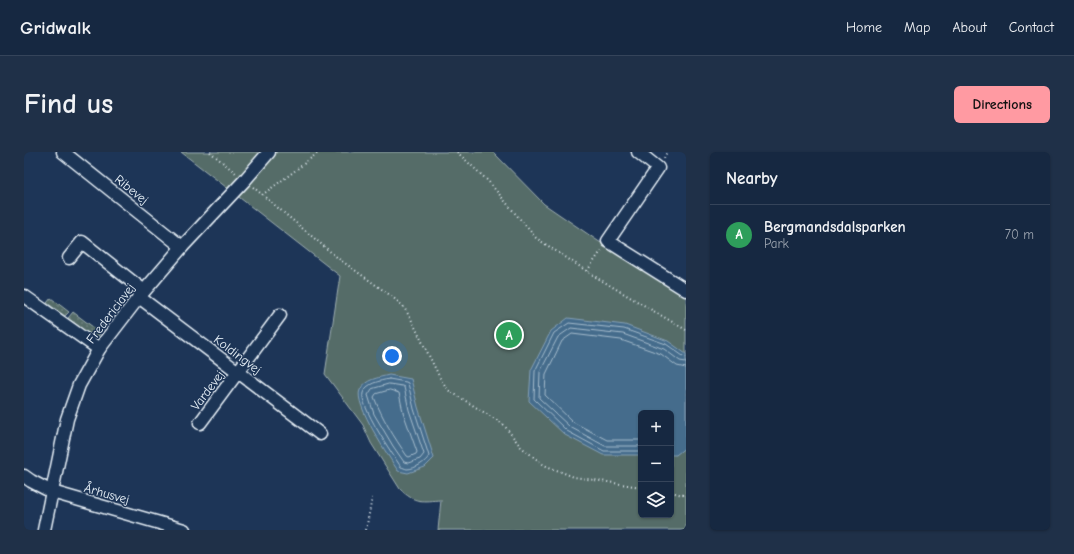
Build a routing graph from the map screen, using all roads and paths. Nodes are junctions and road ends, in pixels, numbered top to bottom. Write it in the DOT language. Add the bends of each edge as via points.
graph roads {
  1 [pos="64,152"];
  2 [pos="210,152"];
  3 [pos="269,152"];
  4 [pos="319,152"];
  5 [pos="457,152"];
  6 [pos="638,152"];
  7 [pos="244,180"];
  8 [pos="262,195"];
  9 [pos="182,247"];
  10 [pos="602,250"];
  11 [pos="69,258"];
  12 [pos="587,271"];
  13 [pos="686,290"];
  14 [pos="141,294"];
  15 [pos="24,296"];
  16 [pos="280,315"];
  17 [pos="686,330"];
  18 [pos="98,349"];
  19 [pos="238,372"];
  20 [pos="200,423"];
  21 [pos="320,434"];
  22 [pos="24,476"];
  23 [pos="638,487"];
  24 [pos="52,492"];
  25 [pos="686,492"];
  26 [pos="674,493"];
  27 [pos="682,495"];
  28 [pos="686,496"];
  29 [pos="372,498"];
  30 [pos="44,530"];
  31 [pos="184,530"];
  32 [pos="366,530"];
  1 -- 9 [label="street, Ribevej"];
  2 -- 7 [label="path"];
  3 -- 7 [label="street, Fredericiavej"];
  4 -- 8 [label="path"];
  5 -- 12 [label="path" via="488,181 536,238"];
  6 -- 13 [label="street" via="658,168 608,241"];
  7 -- 8 [label="path"];
  7 -- 9 [label="street, Fredericiavej"];
  8 -- 23 [label="path" via="339,259 403,306 448,390 503,424 521,448 544,465 574,477"];
  9 -- 14 [label="street, Fredericiavej"];
  10 -- 12 [label="path"];
  11 -- 14 [label="street, Koldingvej" via="82,242"];
  12 -- 17 [label="path"];
  14 -- 18 [label="street, Fredericiavej"];
  14 -- 19 [label="street, Koldingvej"];
  15 -- 18 [label="street"];
  16 -- 19 [label="street, Vardevej"];
  18 -- 24 [label="street, Fredericiavej" via="79,385 67,419"];
  19 -- 20 [label="street, Vardevej"];
  19 -- 21 [label="street, Koldingvej"];
  22 -- 24 [label="street, Århusvej"];
  24 -- 30 [label="street, Fredericiavej"];
  24 -- 31 [label="street, Århusvej"];
  25 -- 27 [label="path"];
  26 -- 27 [label="path"];
  27 -- 28 [label="path"];
  29 -- 32 [label="path"];
}
